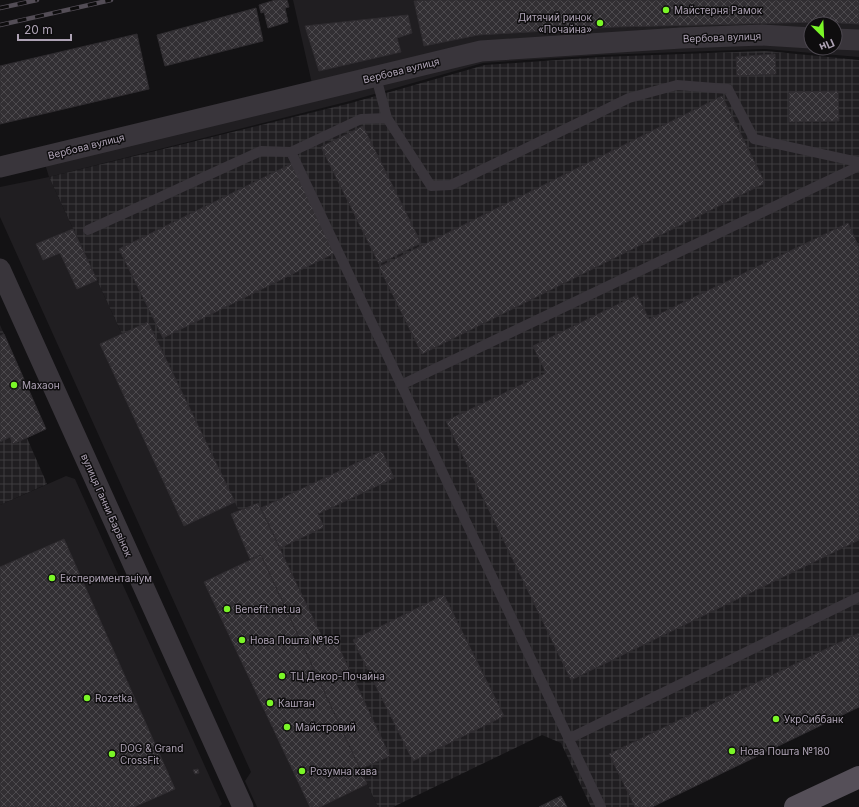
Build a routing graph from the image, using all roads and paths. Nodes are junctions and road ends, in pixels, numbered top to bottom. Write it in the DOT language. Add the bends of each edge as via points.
graph roads {
  1 [pos="803,38"];
  2 [pos="843,39"];
  3 [pos="859,40"];
  4 [pos="376,77"];
  5 [pos="387,118"];
  6 [pos="291,152"];
  7 [pos="859,162"];
  8 [pos="859,166"];
  9 [pos="0,167"];
  10 [pos="88,230"];
  11 [pos="0,269"];
  12 [pos="401,385"];
  13 [pos="859,597"];
  14 [pos="568,739"];
  15 [pos="859,777"];
  16 [pos="243,807"];
  17 [pos="601,807"];
  18 [pos="795,807"];
  1 -- 4 [label="street, Вербова вулиця" via="762,35 681,38 481,50"];
  2 -- 3 [label="street"];
  4 -- 5 [label="lane"];
  4 -- 9 [label="street, Вербова вулиця"];
  5 -- 6 [label="lane" via="361,119"];
  5 -- 7 [label="lane" via="431,186 451,185 629,98 677,85 728,89 754,139"];
  6 -- 10 [label="lane" via="262,151"];
  6 -- 12 [label="lane"];
  8 -- 12 [label="lane"];
  11 -- 16 [label="street, вулиця Ганни Барвінок"];
  12 -- 14 [label="lane"];
  13 -- 14 [label="lane"];
  14 -- 17 [label="lane"];
  15 -- 18 [label="main road"];
}
